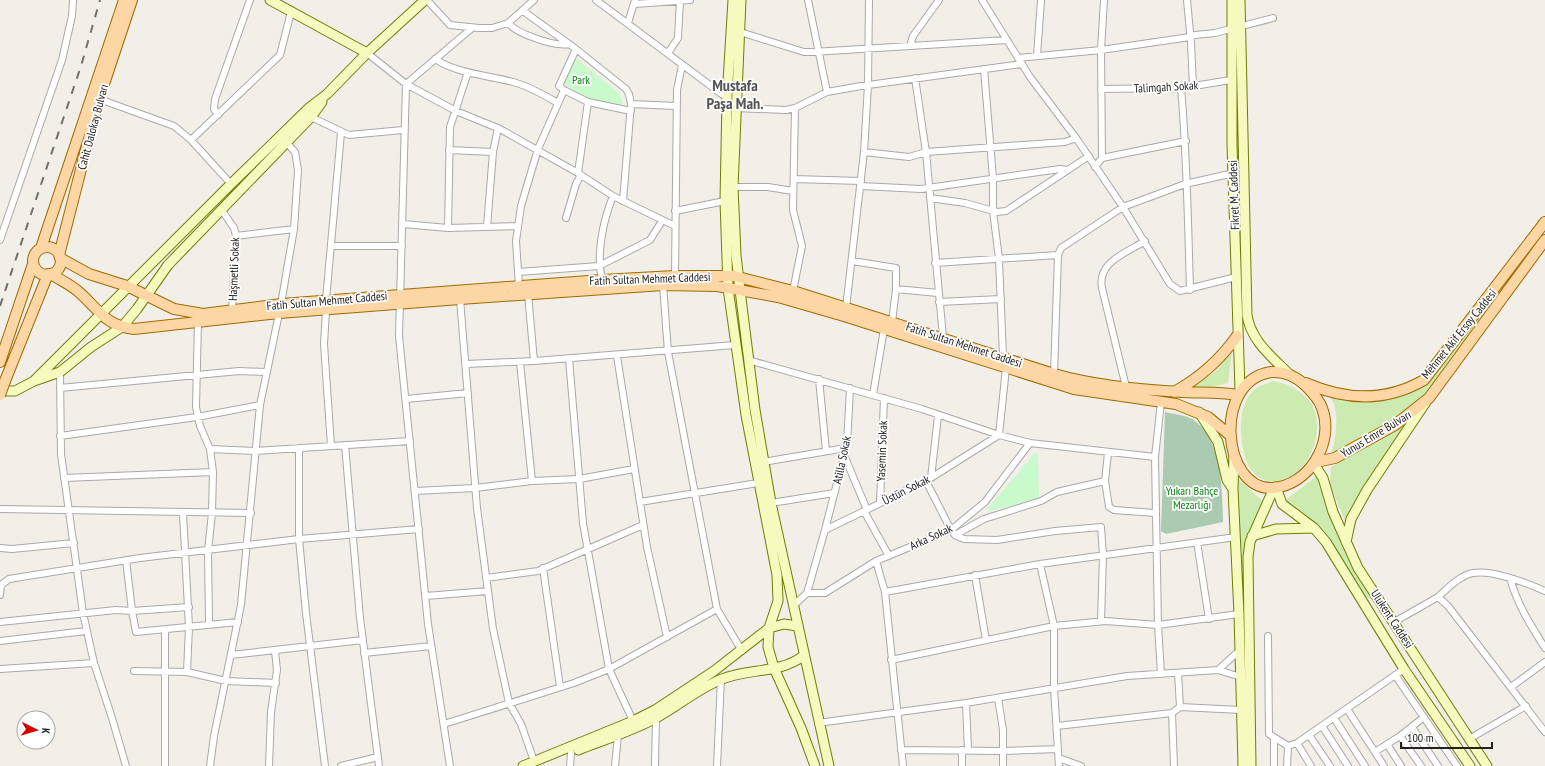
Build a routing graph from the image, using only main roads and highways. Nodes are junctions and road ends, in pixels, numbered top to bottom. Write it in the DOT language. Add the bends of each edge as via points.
graph roads {
  1 [pos="124,0"];
  2 [pos="132,0"];
  3 [pos="270,0"];
  4 [pos="733,0"];
  5 [pos="740,0"];
  6 [pos="1232,0"];
  7 [pos="1240,0"];
  8 [pos="422,1"];
  9 [pos="1237,27"];
  10 [pos="368,53"];
  11 [pos="328,94"];
  12 [pos="1545,222"];
  13 [pos="1545,240"];
  14 [pos="41,248"];
  15 [pos="59,257"];
  16 [pos="33,264"];
  17 [pos="49,274"];
  18 [pos="727,276"];
  19 [pos="738,277"];
  20 [pos="127,286"];
  21 [pos="728,288"];
  22 [pos="740,290"];
  23 [pos="147,297"];
  24 [pos="400,299"];
  25 [pos="280,308"];
  26 [pos="100,314"];
  27 [pos="122,327"];
  28 [pos="1237,336"];
  29 [pos="0,362"];
  30 [pos="1289,374"];
  31 [pos="1299,379"];
  32 [pos="34,381"];
  33 [pos="0,391"];
  34 [pos="1174,392"];
  35 [pos="1239,392"];
  36 [pos="0,395"];
  37 [pos="1429,398"];
  38 [pos="1199,412"];
  39 [pos="1231,436"];
  40 [pos="1234,453"];
  41 [pos="1315,463"];
  42 [pos="1275,488"];
  43 [pos="1233,489"];
  44 [pos="1314,528"];
  45 [pos="1252,536"];
  46 [pos="1346,542"];
  47 [pos="797,626"];
  48 [pos="769,628"];
  49 [pos="803,656"];
  50 [pos="774,668"];
  51 [pos="536,764"];
  52 [pos="523,766"];
  53 [pos="815,766"];
  54 [pos="828,766"];
  55 [pos="1243,766"];
  56 [pos="1251,766"];
  57 [pos="1470,766"];
  58 [pos="1487,766"];
  1 -- 14 [label="main road, Cahit Dalokay Bulvarı"];
  2 -- 15 [label="main road, Cahit Dalokay Bulvarı" via="99,99"];
  3 -- 10 [label="main road"];
  4 -- 18 [label="main road" via="727,98"];
  5 -- 19 [label="main road" via="733,187"];
  6 -- 9 [label="main road, Fikret M. Caddesi"];
  7 -- 9 [label="main road"];
  8 -- 10 [label="main road"];
  9 -- 28 [label="main road, Fikret M. Caddesi" via="1231,80"];
  9 -- 30 [label="main road" via="1247,315 1249,328 1262,347"];
  10 -- 11 [label="main road"];
  11 -- 20 [label="main road" via="310,107"];
  11 -- 23 [label="main road" via="311,117 168,265"];
  12 -- 31 [label="main road, Mehmet Akif Ersoy Caddesi" via="1424,380 1395,394 1363,397 1333,393"];
  13 -- 37 [label="main road, Yunus Emre Bulvarı"];
  14 -- 15 [label="main road" via="51,248"];
  14 -- 16 [label="main road" via="35,253"];
  15 -- 17 [label="main road" via="57,270"];
  15 -- 20 [label="main road, Fatih Sultan Mehmet Caddesi" via="99,278"];
  16 -- 17 [label="main road" via="37,271"];
  16 -- 29 [label="main road"];
  17 -- 26 [label="main road" via="79,292"];
  17 -- 36 [label="main road, bridge"];
  18 -- 19 [label="main road, Fatih Sultan Mehmet Caddesi"];
  18 -- 21 [label="main road"];
  18 -- 24 [label="main road, Fatih Sultan Mehmet Caddesi" via="602,280"];
  19 -- 22 [label="main road"];
  19 -- 34 [label="main road, Fatih Sultan Mehmet Caddesi" via="793,291 1054,374 1096,384"];
  20 -- 23 [label="main road, Fatih Sultan Mehmet Caddesi"];
  20 -- 26 [label="main road"];
  21 -- 22 [label="main road"];
  21 -- 24 [label="main road" via="663,285 460,299"];
  21 -- 48 [label="main road" via="735,346 779,592"];
  22 -- 38 [label="main road" via="778,298 884,329 1074,389 1176,404"];
  22 -- 47 [label="main road" via="763,462"];
  23 -- 25 [label="main road, Fatih Sultan Mehmet Caddesi" via="191,314"];
  23 -- 27 [label="main road"];
  24 -- 25 [label="main road, Fatih Sultan Mehmet Caddesi"];
  25 -- 27 [label="main road" via="134,329"];
  26 -- 27 [label="main road"];
  26 -- 32 [label="main road"];
  27 -- 32 [label="main road" via="91,347 60,372"];
  28 -- 34 [label="main road" via="1210,367"];
  28 -- 35 [label="main road, Fikret M. Caddesi"];
  30 -- 31 [label="main road"];
  30 -- 35 [label="main road" via="1260,373"];
  31 -- 41 [label="main road" via="1312,392 1322,408 1324,435 1322,448"];
  32 -- 33 [label="main road" via="15,390"];
  34 -- 35 [label="main road, Fatih Sultan Mehmet Caddesi"];
  35 -- 39 [label="main road" via="1231,418"];
  37 -- 41 [label="main road, Yunus Emre Bulvarı" via="1395,425 1335,458"];
  37 -- 46 [label="main road" via="1366,490 1351,519"];
  38 -- 39 [label="main road"];
  38 -- 43 [label="main road" via="1218,442 1227,480"];
  39 -- 40 [label="main road"];
  40 -- 42 [label="main road" via="1245,476 1255,483"];
  40 -- 43 [label="main road"];
  41 -- 42 [label="main road" via="1298,479"];
  41 -- 46 [label="main road, Ulukent Caddesi"];
  42 -- 44 [label="main road" via="1282,504"];
  42 -- 45 [label="main road"];
  43 -- 55 [label="main road"];
  44 -- 45 [label="main road" via="1276,529"];
  44 -- 57 [label="main road" via="1339,563 1404,669"];
  45 -- 56 [label="main road" via="1248,557"];
  46 -- 58 [label="main road, Ulukent Caddesi" via="1358,568"];
  47 -- 48 [label="main road" via="784,624"];
  47 -- 49 [label="main road"];
  48 -- 50 [label="main road" via="768,648"];
  48 -- 51 [label="main road" via="742,651 655,710"];
  49 -- 50 [label="main road" via="789,665"];
  49 -- 54 [label="main road"];
  50 -- 51 [label="main road" via="740,673 721,679 656,718 618,735"];
  50 -- 53 [label="main road" via="802,728"];
  51 -- 52 [label="main road"];
}
